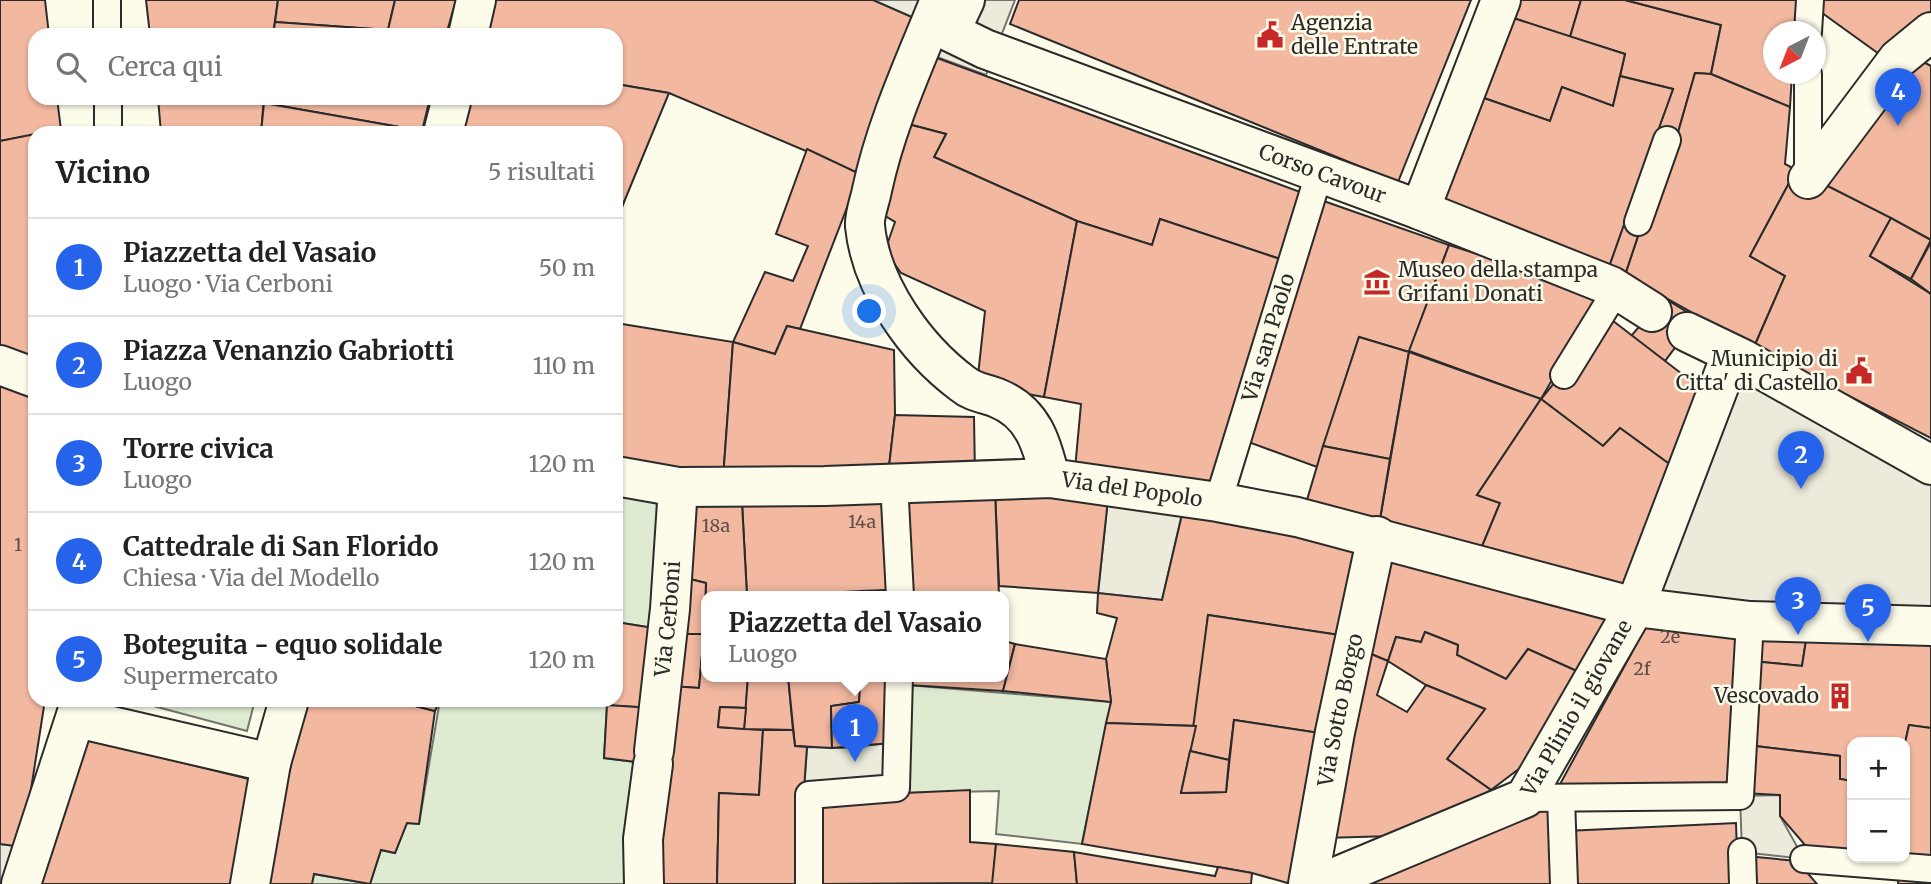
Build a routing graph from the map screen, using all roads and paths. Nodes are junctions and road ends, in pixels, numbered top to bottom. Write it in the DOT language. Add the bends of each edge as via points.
graph roads {
  1 [pos="107,0"];
  2 [pos="476,0"];
  3 [pos="940,0"];
  4 [pos="965,0"];
  5 [pos="1501,0"];
  6 [pos="1810,0"];
  7 [pos="1809,21"];
  8 [pos="107,28"];
  9 [pos="469,28"];
  10 [pos="1931,32"];
  11 [pos="1808,84"];
  12 [pos="108,105"];
  13 [pos="450,105"];
  14 [pos="108,126"];
  15 [pos="445,126"];
  16 [pos="1668,140"];
  17 [pos="1319,174"];
  18 [pos="1808,179"];
  19 [pos="1420,210"];
  20 [pos="1638,222"];
  21 [pos="1616,282"];
  22 [pos="1652,312"];
  23 [pos="1687,332"];
  24 [pos="1740,352"];
  25 [pos="0,365"];
  26 [pos="28,375"];
  27 [pos="1564,375"];
  28 [pos="1931,465"];
  29 [pos="623,477"];
  30 [pos="1051,478"];
  31 [pos="894,482"];
  32 [pos="678,486"];
  33 [pos="1218,502"];
  34 [pos="1377,537"];
  35 [pos="900,591"];
  36 [pos="1635,607"];
  37 [pos="1750,621"];
  38 [pos="1931,625"];
  39 [pos="899,682"];
  40 [pos="287,707"];
  41 [pos="79,709"];
  42 [pos="271,763"];
  43 [pos="1543,798"];
  44 [pos="1742,852"];
  45 [pos="1804,859"];
  46 [pos="1931,869"];
  47 [pos="21,884"];
  48 [pos="250,884"];
  49 [pos="644,884"];
  50 [pos="809,884"];
  51 [pos="1308,884"];
  52 [pos="1319,884"];
  53 [pos="1564,884"];
  54 [pos="1743,884"];
  1 -- 8 [label="lane"];
  2 -- 9 [label="street"];
  3 -- 30 [label="street" via="881,147 864,224 876,273 912,334 964,385 999,399 1030,420"];
  4 -- 17 [label="street, Corso Cavour" via="950,32"];
  5 -- 19 [label="street"];
  6 -- 7 [label="lane"];
  10 -- 18 [label="street" via="1898,59"];
  11 -- 18 [label="lane"];
  12 -- 14 [label="lane"];
  13 -- 15 [label="street"];
  16 -- 20 [label="lane"];
  17 -- 19 [label="street, Corso Cavour"];
  17 -- 33 [label="lane, Via san Paolo"];
  19 -- 21 [label="street, Corso Cavour"];
  21 -- 22 [label="street, Corso Cavour"];
  21 -- 27 [label="lane"];
  23 -- 24 [label="street"];
  24 -- 28 [label="street"];
  24 -- 36 [label="street, Via Plinio il giovane"];
  25 -- 26 [label="street"];
  29 -- 32 [label="street, Via del Popolo"];
  30 -- 31 [label="street, Via del Popolo"];
  30 -- 33 [label="street, Via del Popolo"];
  31 -- 32 [label="street, Via del Popolo"];
  31 -- 35 [label="lane"];
  32 -- 49 [label="street, Via Cerboni" via="670,609 643,839"];
  33 -- 34 [label="street, Via del Popolo"];
  34 -- 36 [label="street, Via del Popolo"];
  34 -- 51 [label="street, Via Sotto Borgo"];
  36 -- 37 [label="street, Via del Popolo"];
  36 -- 43 [label="street, Via Plinio il giovane"];
  37 -- 38 [label="street, Via del Popolo"];
  37 -- 43 [label="lane" via="1741,796"];
  39 -- 50 [label="lane" via="896,788 809,795"];
  40 -- 42 [label="street"];
  41 -- 42 [label="street"];
  41 -- 47 [label="street"];
  42 -- 48 [label="street"];
  43 -- 52 [label="street, Via Plinio il giovane"];
  43 -- 53 [label="lane"];
  44 -- 54 [label="lane"];
  45 -- 46 [label="lane"];
}
